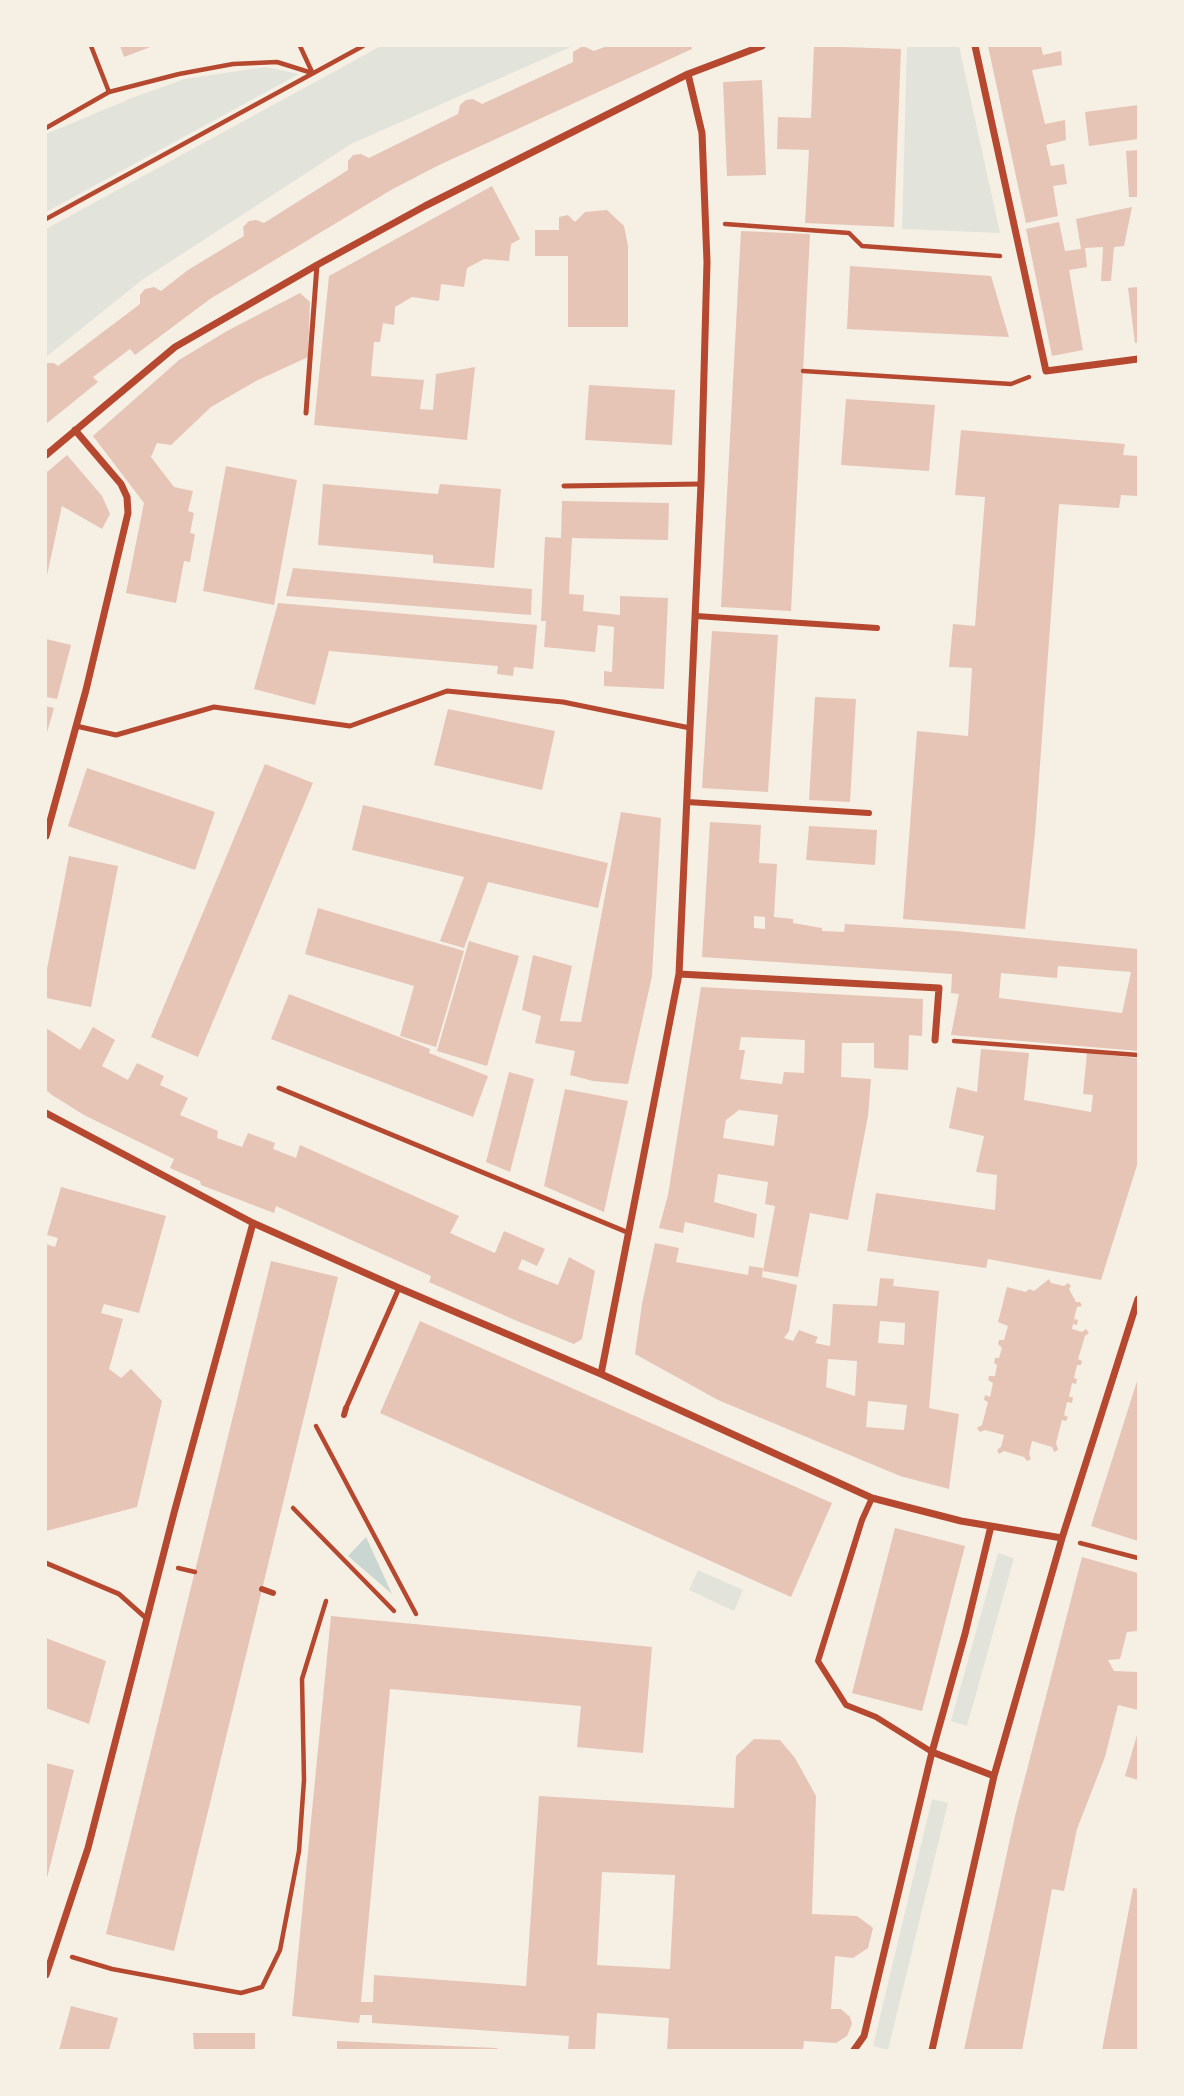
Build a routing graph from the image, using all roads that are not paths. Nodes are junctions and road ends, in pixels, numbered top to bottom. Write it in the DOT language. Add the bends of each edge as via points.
graph roads {
  1 [pos="762,46"];
  2 [pos="975,46"];
  3 [pos="688,74"];
  4 [pos="317,265"];
  5 [pos="1139,359"];
  6 [pos="306,413"];
  7 [pos="75,430"];
  8 [pos="46,455"];
  9 [pos="701,484"];
  10 [pos="564,486"];
  11 [pos="696,616"];
  12 [pos="877,628"];
  13 [pos="76,726"];
  14 [pos="690,728"];
  15 [pos="687,802"];
  16 [pos="869,813"];
  17 [pos="46,836"];
  18 [pos="679,974"];
  19 [pos="935,1040"];
  20 [pos="279,1088"];
  21 [pos="46,1113"];
  22 [pos="253,1223"];
  23 [pos="629,1233"];
  24 [pos="399,1288"];
  25 [pos="1139,1298"];
  26 [pos="601,1374"];
  27 [pos="345,1411"];
  28 [pos="872,1498"];
  29 [pos="991,1526"];
  30 [pos="1062,1538"];
  31 [pos="46,1563"];
  32 [pos="262,1589"];
  33 [pos="272,1593"];
  34 [pos="147,1619"];
  35 [pos="932,1752"];
  36 [pos="994,1776"];
  37 [pos="46,1975"];
  38 [pos="855,2050"];
  39 [pos="932,2050"];
  1 -- 3 [label="street"];
  2 -- 5 [label="street" via="1046,371"];
  3 -- 4 [label="street"];
  3 -- 9 [label="street" via="702,133 706,224"];
  4 -- 6 [label="lane"];
  4 -- 7 [label="street" via="175,347"];
  7 -- 8 [label="street"];
  7 -- 13 [label="street" via="121,484 128,513"];
  9 -- 10 [label="lane"];
  9 -- 11 [label="street"];
  11 -- 12 [label="street"];
  11 -- 14 [label="street"];
  13 -- 14 [label="lane" via="117,735 214,707 350,726 447,691 564,702"];
  13 -- 17 [label="street"];
  14 -- 15 [label="street"];
  15 -- 16 [label="street"];
  15 -- 18 [label="street"];
  18 -- 19 [label="street" via="939,988"];
  18 -- 23 [label="street"];
  20 -- 23 [label="lane"];
  21 -- 22 [label="street"];
  22 -- 24 [label="street"];
  22 -- 34 [label="street"];
  23 -- 26 [label="street"];
  24 -- 26 [label="street"];
  24 -- 27 [label="lane"];
  25 -- 30 [label="street"];
  26 -- 28 [label="street"];
  28 -- 29 [label="street"];
  28 -- 35 [label="street" via="818,1661 846,1705 876,1717"];
  29 -- 30 [label="street"];
  29 -- 35 [label="street"];
  30 -- 36 [label="street"];
  31 -- 34 [label="lane" via="119,1594"];
  32 -- 33 [label="street"];
  34 -- 37 [label="street" via="89,1848"];
  35 -- 36 [label="street"];
  35 -- 38 [label="street" via="864,2036"];
  36 -- 39 [label="street"];
}
